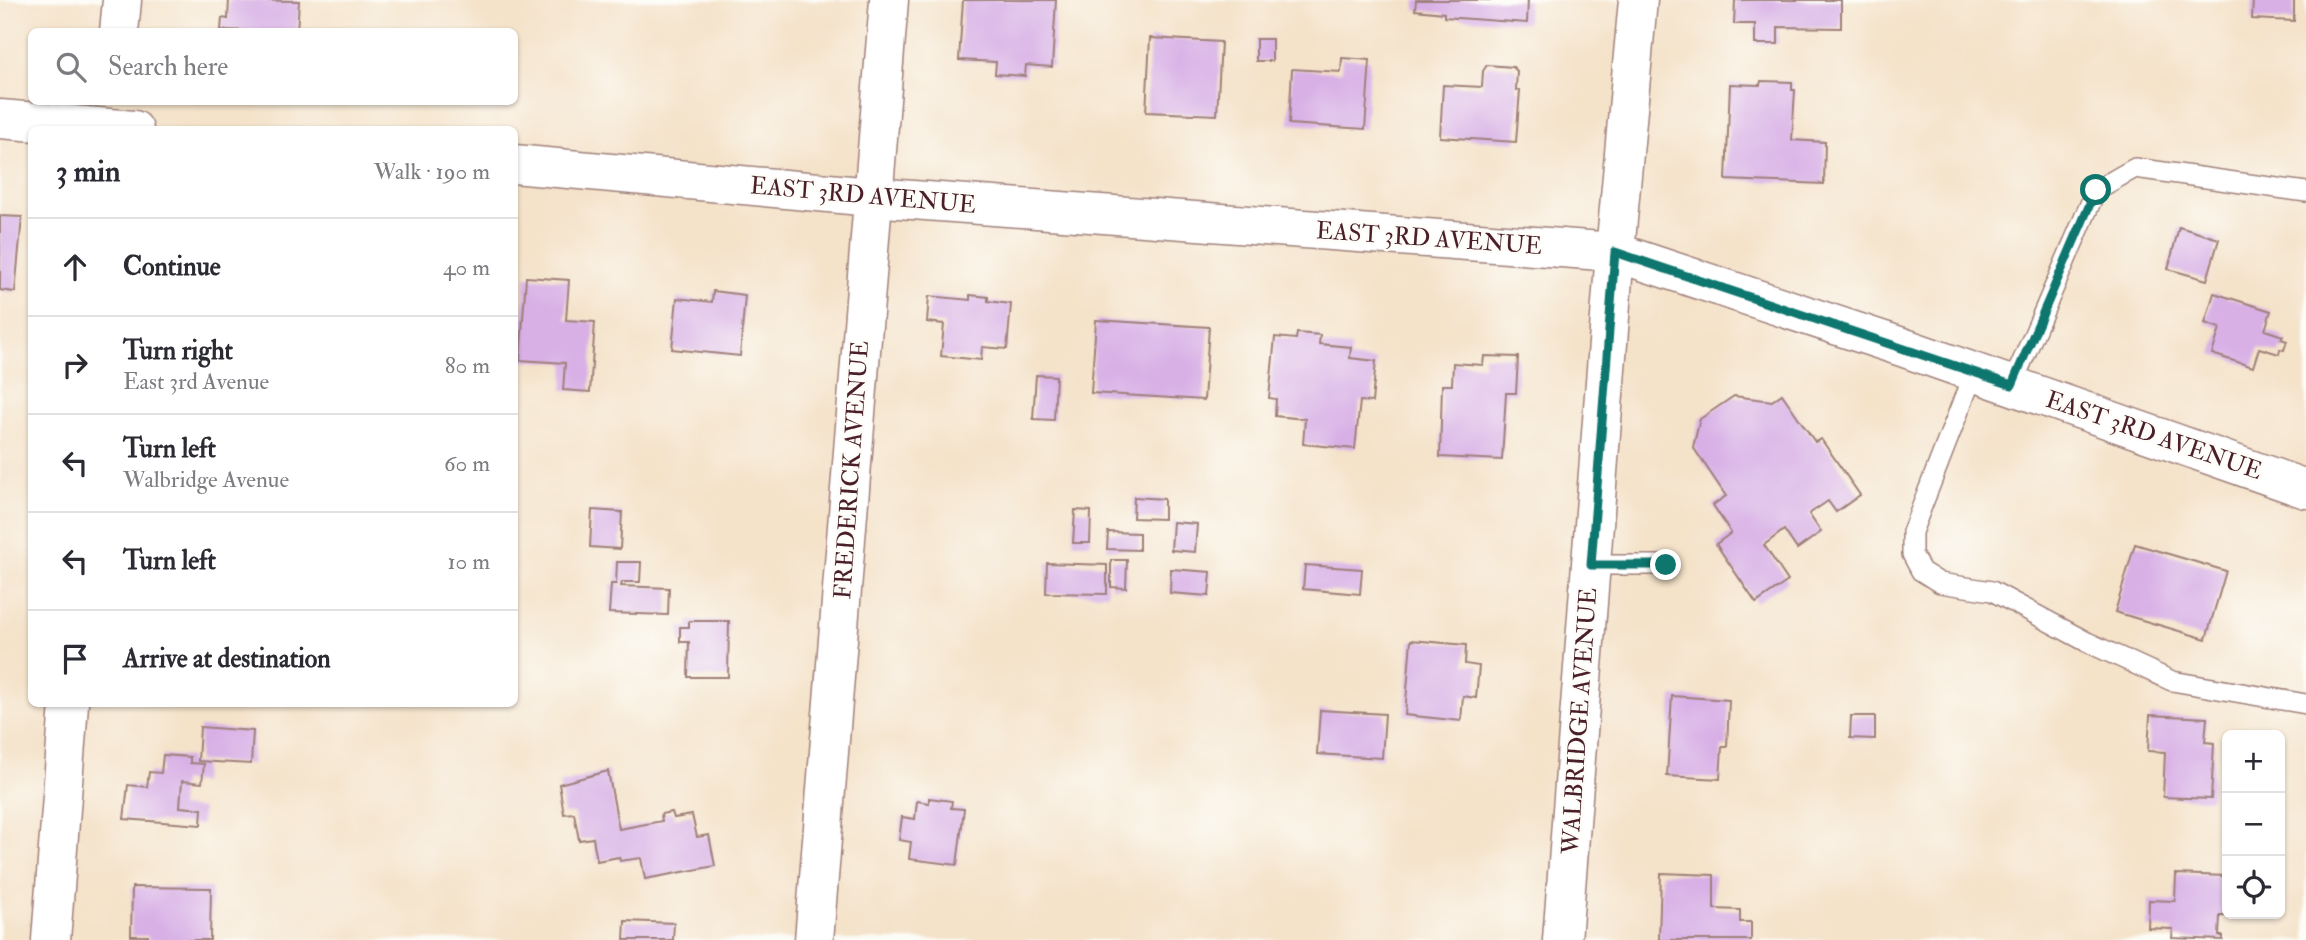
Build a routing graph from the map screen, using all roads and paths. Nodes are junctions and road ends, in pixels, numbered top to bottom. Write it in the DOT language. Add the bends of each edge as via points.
graph roads {
  1 [pos="122,0"];
  2 [pos="889,0"];
  3 [pos="1638,0"];
  4 [pos="119,28"];
  5 [pos="0,119"];
  6 [pos="118,122"];
  7 [pos="518,164"];
  8 [pos="2306,192"];
  9 [pos="872,197"];
  10 [pos="1615,252"];
  11 [pos="1974,372"];
  12 [pos="2012,385"];
  13 [pos="2306,489"];
  14 [pos="1591,565"];
  15 [pos="1666,565"];
  16 [pos="2306,704"];
  17 [pos="69,707"];
  18 [pos="51,940"];
  19 [pos="814,940"];
  20 [pos="1562,940"];
  1 -- 4 [label="street"];
  2 -- 9 [label="street, FREDERICK AVENUE"];
  3 -- 10 [label="street, WALBRIDGE AVENUE"];
  5 -- 6 [label="street"];
  7 -- 9 [label="street, EAST 3RD AVENUE"];
  8 -- 12 [label="lane" via="2135,168 2096,190"];
  9 -- 10 [label="street, EAST 3RD AVENUE"];
  9 -- 19 [label="street, FREDERICK AVENUE"];
  10 -- 11 [label="street, EAST 3RD AVENUE"];
  10 -- 14 [label="street, WALBRIDGE AVENUE"];
  11 -- 12 [label="street, EAST 3RD AVENUE"];
  11 -- 16 [label="lane" via="1912,532 1912,554 1920,571 1940,583 1992,591 2172,681"];
  12 -- 13 [label="street, EAST 3RD AVENUE"];
  14 -- 15 [label="lane"];
  14 -- 20 [label="street, WALBRIDGE AVENUE"];
  17 -- 18 [label="street"];
}
